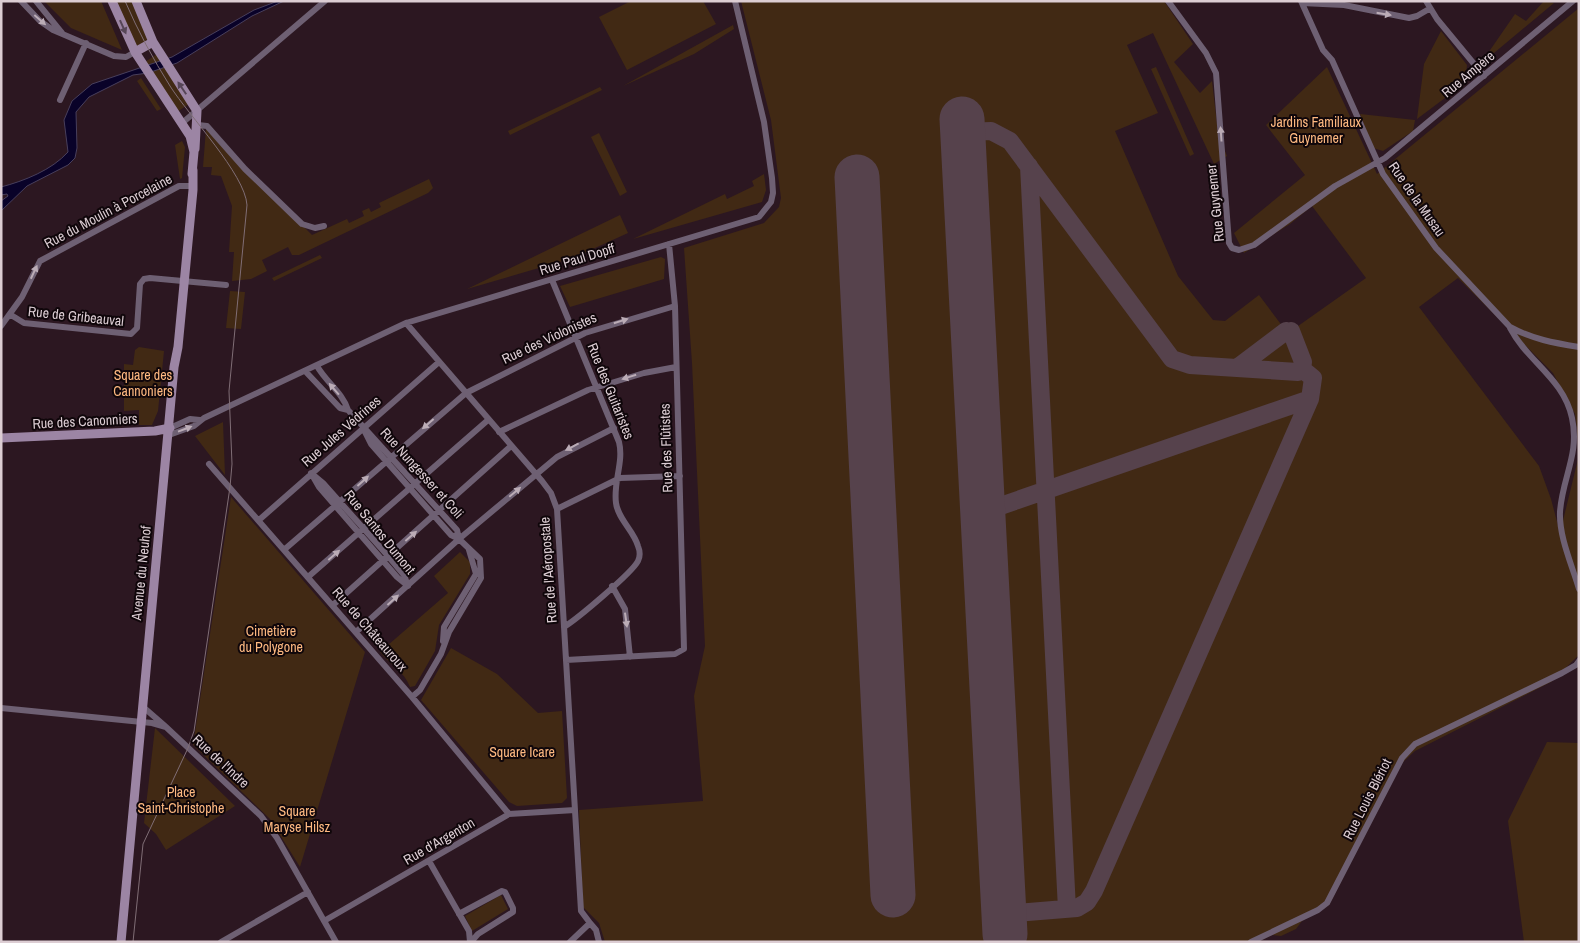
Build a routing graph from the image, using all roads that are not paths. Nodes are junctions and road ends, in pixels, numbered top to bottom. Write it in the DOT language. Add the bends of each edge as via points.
graph roads {
  1 [pos="21,1"];
  2 [pos="36,1"];
  3 [pos="112,1"];
  4 [pos="136,1"];
  5 [pos="325,1"];
  6 [pos="735,1"];
  7 [pos="1168,1"];
  8 [pos="1426,1"];
  9 [pos="1573,1"];
  10 [pos="1302,2"];
  11 [pos="1429,9"];
  12 [pos="62,32"];
  13 [pos="153,42"];
  14 [pos="86,43"];
  15 [pos="135,52"];
  16 [pos="1484,76"];
  17 [pos="60,100"];
  18 [pos="197,111"];
  19 [pos="181,124"];
  20 [pos="198,125"];
  21 [pos="194,152"];
  22 [pos="1376,164"];
  23 [pos="193,170"];
  24 [pos="190,186"];
  25 [pos="191,206"];
  26 [pos="324,226"];
  27 [pos="669,244"];
  28 [pos="552,280"];
  29 [pos="184,281"];
  30 [pos="226,285"];
  31 [pos="675,306"];
  32 [pos="10,315"];
  33 [pos="406,323"];
  34 [pos="1,326"];
  35 [pos="1510,327"];
  36 [pos="576,338"];
  37 [pos="1579,347"];
  38 [pos="440,362"];
  39 [pos="317,366"];
  40 [pos="676,367"];
  41 [pos="306,372"];
  42 [pos="597,387"];
  43 [pos="466,393"];
  44 [pos="348,410"];
  45 [pos="488,420"];
  46 [pos="363,428"];
  47 [pos="614,428"];
  48 [pos="169,432"];
  49 [pos="499,432"];
  50 [pos="1,438"];
  51 [pos="1,444"];
  52 [pos="512,446"];
  53 [pos="388,458"];
  54 [pos="209,464"];
  55 [pos="311,473"];
  56 [pos="536,474"];
  57 [pos="680,476"];
  58 [pos="616,479"];
  59 [pos="413,486"];
  60 [pos="337,504"];
  61 [pos="557,509"];
  62 [pos="437,514"];
  63 [pos="259,520"];
  64 [pos="361,531"];
  65 [pos="459,539"];
  66 [pos="285,549"];
  67 [pos="385,559"];
  68 [pos="308,577"];
  69 [pos="408,586"];
  70 [pos="612,586"];
  71 [pos="1579,589"];
  72 [pos="333,604"];
  73 [pos="564,628"];
  74 [pos="356,632"];
  75 [pos="630,656"];
  76 [pos="566,660"];
  77 [pos="1579,661"];
  78 [pos="412,697"];
  79 [pos="142,706"];
  80 [pos="1,708"];
  81 [pos="141,722"];
  82 [pos="166,727"];
  83 [pos="575,810"];
  84 [pos="509,814"];
  85 [pos="429,861"];
  86 [pos="308,892"];
  87 [pos="459,914"];
  88 [pos="324,922"];
  89 [pos="590,923"];
  90 [pos="225,941"];
  91 [pos="121,942"];
  92 [pos="336,942"];
  93 [pos="470,942"];
  94 [pos="570,942"];
  95 [pos="599,942"];
  96 [pos="1251,942"];
  1 -- 12 [label="street, one-way" via="40,21"];
  2 -- 12 [label="street"];
  3 -- 15 [label="street, Avenue du Neuhof, one-way"];
  4 -- 13 [label="street, Avenue du Neuhof"];
  5 -- 18 [label="street"];
  6 -- 27 [label="street, Rue Paul Dopff" via="764,122 772,178 771,202 759,216"];
  22 -- 7 [label="street, Rue Guynemer, one-way" via="1335,186 1263,240 1244,250 1236,249 1229,243 1216,73"];
  8 -- 11 [label="street"];
  9 -- 16 [label="street, Rue Ampère"];
  10 -- 11 [label="street, one-way" via="1361,8 1409,18"];
  10 -- 22 [label="street, Rue de la Musau" via="1323,50 1332,60"];
  11 -- 16 [label="street"];
  12 -- 14 [label="street"];
  13 -- 15 [label="street"];
  18 -- 13 [label="street, Avenue du Neuhof, one-way"];
  14 -- 15 [label="street" via="114,56 126,57"];
  14 -- 17 [label="street"];
  15 -- 19 [label="street, Avenue du Neuhof"];
  16 -- 22 [label="street, Rue Ampère"];
  18 -- 19 [label="street"];
  18 -- 20 [label="street, Avenue du Neuhof"];
  19 -- 21 [label="street, Avenue du Neuhof" via="190,136"];
  20 -- 21 [label="street, Avenue du Neuhof"];
  20 -- 26 [label="street" via="207,126 245,169 302,224 318,228"];
  21 -- 23 [label="street, Avenue du Neuhof"];
  22 -- 35 [label="street, Rue de la Musau" via="1436,248"];
  23 -- 24 [label="street, Avenue du Neuhof"];
  23 -- 25 [label="street, Avenue du Neuhof"];
  24 -- 25 [label="street, Avenue du Neuhof"];
  32 -- 24 [label="street, Rue du Moulin à Porcelaine, one-way" via="40,261 179,186"];
  25 -- 29 [label="street, Avenue du Neuhof"];
  27 -- 28 [label="street, Rue Paul Dopff"];
  27 -- 31 [label="street, Rue des Flûtistes"];
  28 -- 33 [label="street, Rue Paul Dopff"];
  28 -- 36 [label="street, Rue des Guitaristes"];
  29 -- 30 [label="street, Rue de Gribeauval"];
  29 -- 32 [label="street, Rue de Gribeauval" via="144,279 140,284 136,328 131,334 24,323"];
  29 -- 48 [label="street, Avenue du Neuhof"];
  36 -- 31 [label="street, Rue des Violonistes, one-way"];
  31 -- 40 [label="street, Rue des Flûtistes"];
  32 -- 34 [label="street, Rue du Moulin à Porcelaine"];
  33 -- 38 [label="street, Rue de l'Aéropostale"];
  33 -- 39 [label="street, Rue Paul Dopff"];
  35 -- 37 [label="street, Rue de la Musau" via="1548,342"];
  35 -- 71 [label="street" via="1548,372 1572,417 1575,438 1573,460 1560,510 1561,526"];
  36 -- 42 [label="street, Rue des Guitaristes"];
  36 -- 43 [label="street, Rue des Violonistes"];
  38 -- 43 [label="street, Rue de l'Aéropostale"];
  38 -- 46 [label="street, Rue Jules Védrines"];
  39 -- 41 [label="street, Rue Paul Dopff"];
  44 -- 39 [label="street, Rue Nungesser et Coli, one-way"];
  40 -- 42 [label="street, one-way"];
  40 -- 57 [label="street, Rue des Flûtistes"];
  41 -- 44 [label="street, Rue Nungesser et Coli" via="340,408"];
  41 -- 48 [label="street, Rue Paul Dopff" via="200,420 194,426"];
  42 -- 47 [label="street, Rue des Guitaristes"];
  42 -- 49 [label="street"];
  43 -- 45 [label="street, Rue de l'Aéropostale"];
  43 -- 53 [label="street, Rue des Violonistes, one-way"];
  44 -- 46 [label="street, Rue Nungesser et Coli"];
  45 -- 49 [label="street, Rue de l'Aéropostale"];
  45 -- 59 [label="street"];
  46 -- 53 [label="street, Rue Nungesser et Coli" via="374,437"];
  46 -- 55 [label="street, Rue Jules Védrines"];
  47 -- 56 [label="street, one-way" via="561,453"];
  47 -- 58 [label="street, Rue des Guitaristes" via="621,452"];
  48 -- 50 [label="street, Rue des Canonniers"];
  48 -- 51 [label="street, Rue des Canonniers"];
  48 -- 79 [label="street, Avenue du Neuhof"];
  49 -- 52 [label="street, Rue de l'Aéropostale"];
  52 -- 56 [label="street, Rue de l'Aéropostale"];
  52 -- 62 [label="street"];
  53 -- 59 [label="street, Rue Nungesser et Coli"];
  60 -- 53 [label="street, Rue des Violonistes, one-way"];
  54 -- 63 [label="street, Rue de Châteauroux"];
  55 -- 60 [label="street, Rue Santos Dumont" via="319,487"];
  55 -- 63 [label="street, Rue Jules Védrines"];
  56 -- 61 [label="street, Rue de l'Aéropostale" via="551,493"];
  65 -- 56 [label="street, one-way"];
  57 -- 58 [label="street"];
  57 -- 75 [label="street, Rue des Flûtistes" via="684,651"];
  58 -- 61 [label="street"];
  58 -- 70 [label="street, Rue des Guitaristes" via="617,509 640,553 634,566"];
  59 -- 62 [label="street, Rue Nungesser et Coli"];
  59 -- 64 [label="street"];
  60 -- 64 [label="street, Rue Santos Dumont"];
  60 -- 66 [label="street, Rue des Violonistes"];
  61 -- 73 [label="street, Rue de l'Aéropostale"];
  62 -- 65 [label="street, Rue Nungesser et Coli" via="457,530"];
  67 -- 62 [label="street, one-way"];
  63 -- 66 [label="street, Rue de Châteauroux"];
  64 -- 67 [label="street, Rue Santos Dumont"];
  68 -- 64 [label="street, one-way"];
  65 -- 69 [label="street"];
  65 -- 78 [label="street, Rue Nungesser et Coli" via="469,550 476,574 444,627 441,654 420,690"];
  66 -- 68 [label="street, Rue de Châteauroux"];
  67 -- 69 [label="street, Rue Santos Dumont"];
  67 -- 72 [label="street"];
  68 -- 72 [label="street, Rue de Châteauroux"];
  74 -- 69 [label="street, one-way"];
  70 -- 73 [label="street, Rue des Guitaristes"];
  70 -- 75 [label="street, one-way" via="625,609"];
  72 -- 74 [label="street, Rue de Châteauroux"];
  73 -- 76 [label="street, Rue de l'Aéropostale"];
  74 -- 78 [label="street, Rue de Châteauroux"];
  75 -- 76 [label="street"];
  76 -- 83 [label="street, Rue de l'Aéropostale"];
  77 -- 96 [label="street, Rue Louis Blériot" via="1562,673 1415,744 1402,758 1327,903"];
  78 -- 84 [label="street, Rue de Châteauroux"];
  79 -- 81 [label="street, Avenue du Neuhof"];
  79 -- 82 [label="street, Rue de l'Indre"];
  80 -- 81 [label="street"];
  81 -- 82 [label="street"];
  81 -- 91 [label="street, Avenue du Neuhof"];
  82 -- 86 [label="street, Rue de l'Indre" via="261,816"];
  83 -- 84 [label="street, Rue d'Argenton"];
  83 -- 89 [label="street, Rue de l'Aéropostale" via="581,911"];
  84 -- 85 [label="street, Rue d'Argenton"];
  85 -- 87 [label="street"];
  85 -- 88 [label="street, Rue d'Argenton"];
  86 -- 88 [label="street, Rue de l'Indre"];
  86 -- 90 [label="street"];
  87 -- 93 [label="street" via="469,931"];
  87 -- 93 [label="street" via="502,891 514,908 513,912"];
  88 -- 92 [label="street, Rue de l'Indre"];
  89 -- 94 [label="street"];
  89 -- 95 [label="street, Rue de l'Aéropostale"];
}
